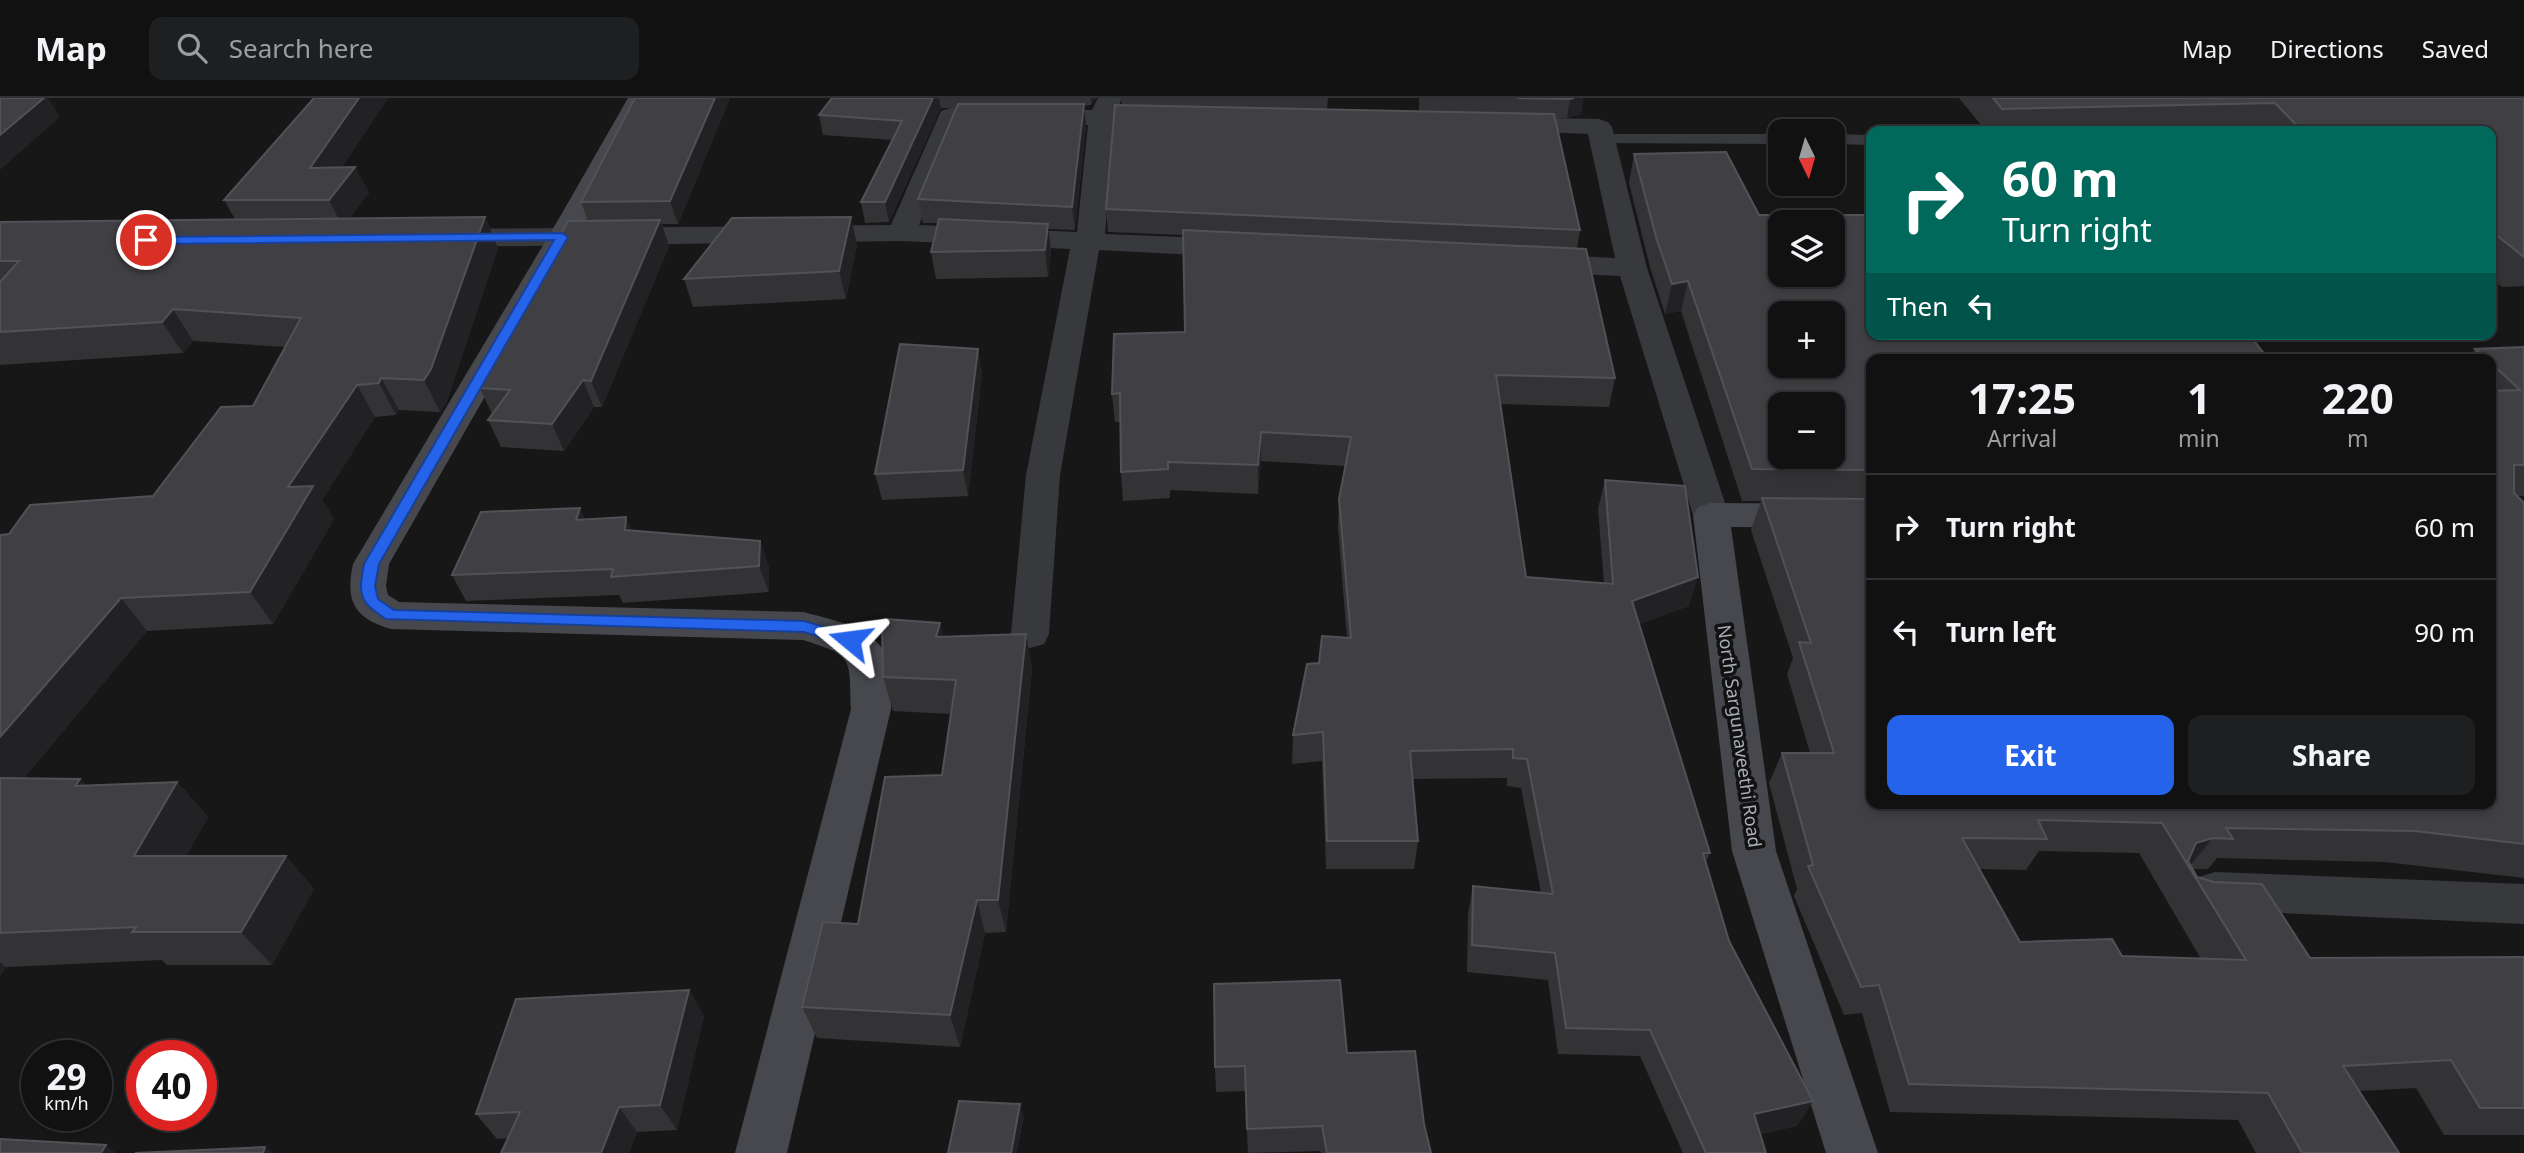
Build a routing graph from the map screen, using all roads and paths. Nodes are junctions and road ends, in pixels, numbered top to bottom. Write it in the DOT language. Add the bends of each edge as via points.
graph roads {
  1 [pos="640,98"];
  2 [pos="1106,107"];
  3 [pos="1185,118"];
  4 [pos="1474,124"];
  5 [pos="1598,124"];
  6 [pos="1768,138"];
  7 [pos="1845,139"];
  8 [pos="1866,139"];
  9 [pos="902,233"];
  10 [pos="562,237"];
  11 [pos="410,238"];
  12 [pos="1090,240"];
  13 [pos="1256,249"];
  14 [pos="1507,261"];
  15 [pos="1632,268"];
  16 [pos="1711,515"];
  17 [pos="1866,516"];
  18 [pos="1030,634"];
  19 [pos="2189,890"];
  20 [pos="2524,904"];
  21 [pos="761,1153"];
  22 [pos="1852,1153"];
  1 -- 10 [label="street"];
  2 -- 3 [label="street"];
  2 -- 9 [label="street" via="950,116"];
  2 -- 12 [label="street"];
  4 -- 5 [label="street"];
  5 -- 6 [label="lane"];
  5 -- 15 [label="street"];
  7 -- 8 [label="lane"];
  9 -- 10 [label="street"];
  9 -- 12 [label="street"];
  10 -- 11 [label="street"];
  10 -- 21 [label="street" via="371,564 367,586 371,602 391,615 804,626 850,640 869,661 871,709"];
  12 -- 13 [label="street"];
  12 -- 18 [label="street" via="1086,241 1043,475"];
  14 -- 15 [label="street"];
  15 -- 16 [label="street"];
  16 -- 17 [label="street"];
  16 -- 22 [label="street, North Sargunaveethi Road" via="1754,851"];
  19 -- 20 [label="street"];
}
